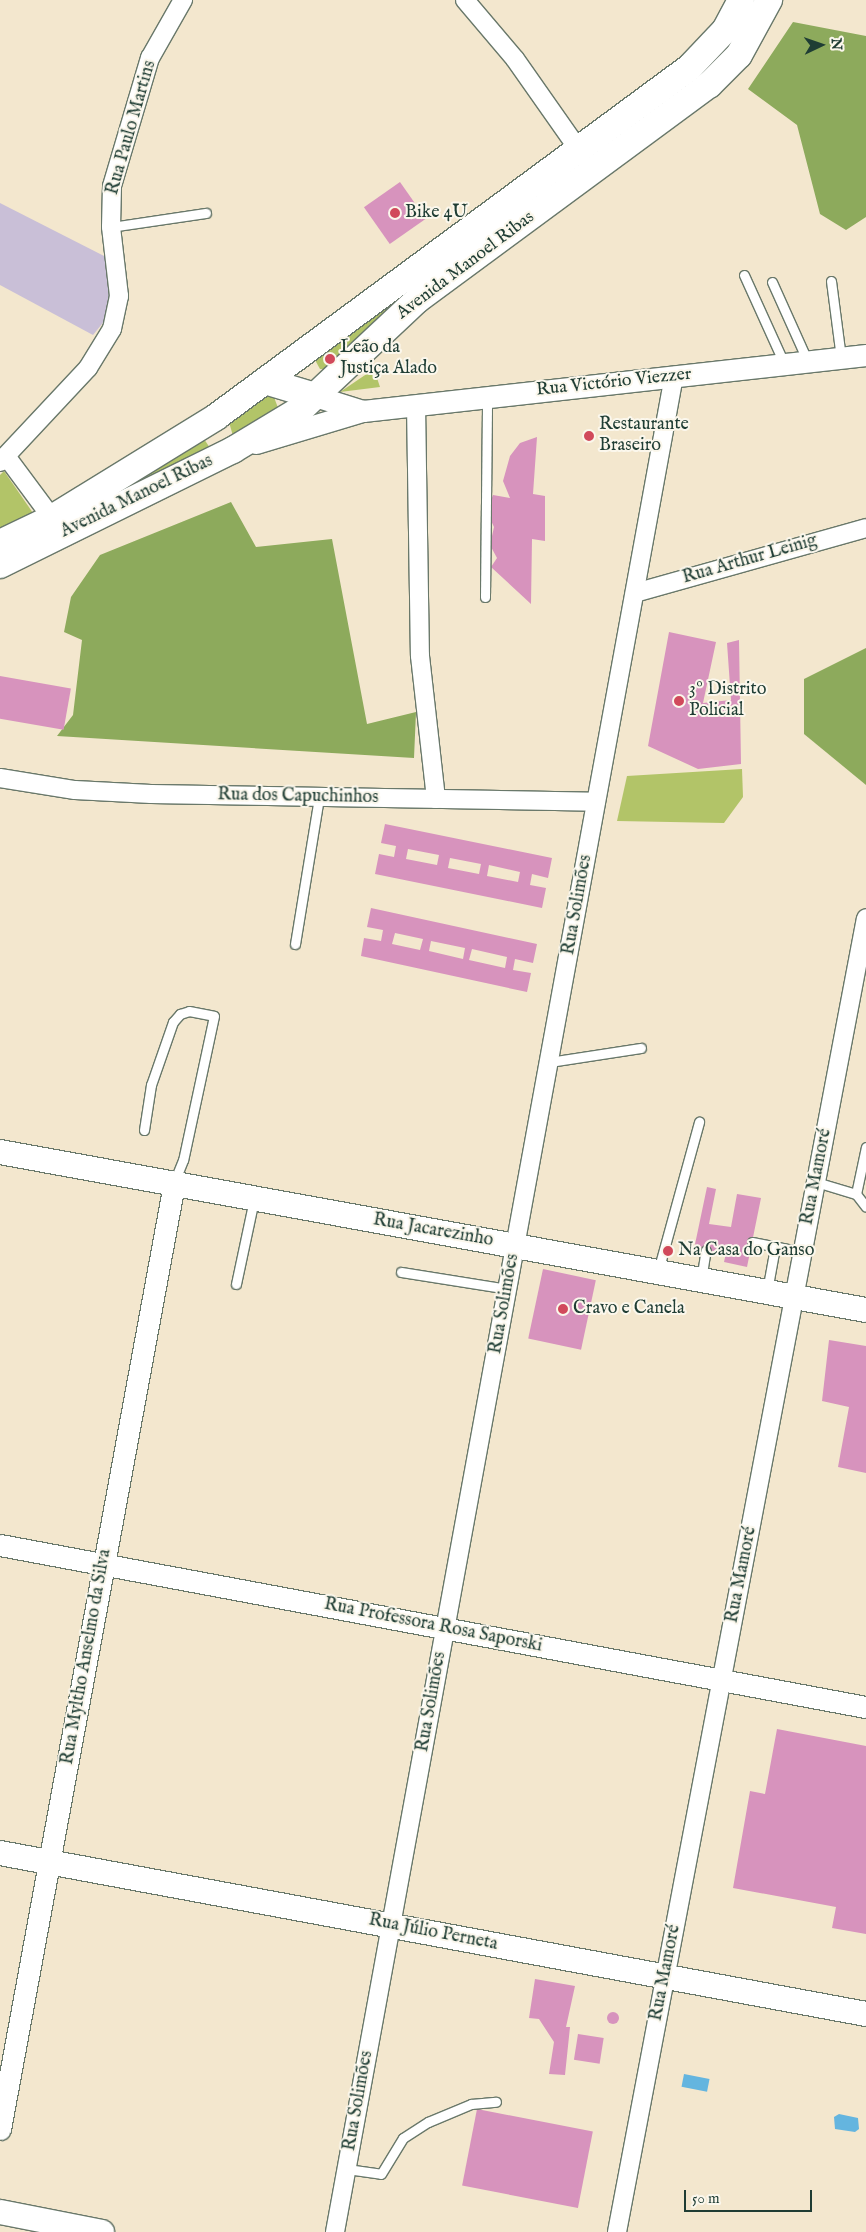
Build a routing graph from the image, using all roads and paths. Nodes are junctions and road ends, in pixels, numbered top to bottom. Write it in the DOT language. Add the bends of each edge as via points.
graph roads {
  1 [pos="183,0"];
  2 [pos="465,0"];
  3 [pos="741,0"];
  4 [pos="769,0"];
  5 [pos="579,150"];
  6 [pos="206,213"];
  7 [pos="112,227"];
  8 [pos="744,275"];
  9 [pos="831,281"];
  10 [pos="772,282"];
  11 [pos="866,355"];
  12 [pos="841,358"];
  13 [pos="808,362"];
  14 [pos="784,364"];
  15 [pos="674,376"];
  16 [pos="265,381"];
  17 [pos="315,396"];
  18 [pos="486,397"];
  19 [pos="416,405"];
  20 [pos="363,411"];
  21 [pos="216,417"];
  22 [pos="233,450"];
  23 [pos="3,459"];
  24 [pos="52,518"];
  25 [pos="866,528"];
  26 [pos="0,543"];
  27 [pos="0,565"];
  28 [pos="635,593"];
  29 [pos="485,597"];
  30 [pos="0,778"];
  31 [pos="320,797"];
  32 [pos="436,799"];
  33 [pos="596,802"];
  34 [pos="866,918"];
  35 [pos="295,944"];
  36 [pos="641,1048"];
  37 [pos="549,1062"];
  38 [pos="699,1122"];
  39 [pos="144,1130"];
  40 [pos="866,1147"];
  41 [pos="0,1152"];
  42 [pos="816,1182"];
  43 [pos="174,1184"];
  44 [pos="856,1194"];
  45 [pos="254,1198"];
  46 [pos="866,1207"];
  47 [pos="752,1242"];
  48 [pos="516,1246"];
  49 [pos="775,1247"];
  50 [pos="706,1250"];
  51 [pos="803,1252"];
  52 [pos="401,1272"];
  53 [pos="657,1272"];
  54 [pos="701,1280"];
  55 [pos="236,1284"];
  56 [pos="508,1289"];
  57 [pos="767,1292"];
  58 [pos="794,1297"];
  59 [pos="866,1310"];
  60 [pos="0,1545"];
  61 [pos="104,1564"];
  62 [pos="446,1628"];
  63 [pos="722,1680"];
  64 [pos="866,1707"];
  65 [pos="0,1853"];
  66 [pos="49,1862"];
  67 [pos="391,1926"];
  68 [pos="666,1977"];
  69 [pos="866,2014"];
  70 [pos="496,2102"];
  71 [pos="0,2129"];
  72 [pos="347,2169"];
  73 [pos="0,2212"];
  74 [pos="102,2232"];
  75 [pos="335,2232"];
  76 [pos="617,2232"];
  1 -- 7 [label="street, Rua Paulo Martins" via="159,40 143,78 112,186"];
  2 -- 5 [label="street" via="510,51"];
  3 -- 5 [label="main road, Avenida Manoel Ribas" via="725,30 690,67"];
  4 -- 17 [label="main road, Avenida Manoel Ribas" via="739,55 709,85 423,296"];
  5 -- 16 [label="main road, Avenida Manoel Ribas"];
  6 -- 7 [label="lane"];
  7 -- 23 [label="street, Rua Paulo Martins" via="119,296 112,329 88,368"];
  8 -- 14 [label="lane"];
  9 -- 12 [label="lane"];
  10 -- 13 [label="lane"];
  11 -- 12 [label="street, Rua Victório Viezzer"];
  12 -- 13 [label="street, Rua Victório Viezzer"];
  13 -- 14 [label="street, Rua Victório Viezzer"];
  14 -- 15 [label="street, Rua Victório Viezzer"];
  15 -- 18 [label="street, Rua Victório Viezzer"];
  15 -- 28 [label="street, Rua Solimões"];
  16 -- 17 [label="main road"];
  16 -- 21 [label="main road, Avenida Manoel Ribas"];
  17 -- 20 [label="street, Rua Victório Viezzer"];
  17 -- 22 [label="main road, Avenida Manoel Ribas" via="284,421"];
  18 -- 19 [label="street, Rua Victório Viezzer"];
  18 -- 29 [label="lane"];
  19 -- 20 [label="street, Rua Victório Viezzer"];
  19 -- 32 [label="street" via="420,656"];
  20 -- 22 [label="street, Rua Victório Viezzer"];
  21 -- 22 [label="main road" via="226,442"];
  21 -- 24 [label="main road, Avenida Manoel Ribas"];
  22 -- 27 [label="main road, Avenida Manoel Ribas"];
  23 -- 24 [label="street"];
  24 -- 26 [label="main road, Avenida Manoel Ribas"];
  25 -- 28 [label="street, Rua Arthur Leinig"];
  28 -- 33 [label="street, Rua Solimões"];
  30 -- 31 [label="street, Rua dos Capuchinhos" via="117,793"];
  31 -- 32 [label="street, Rua dos Capuchinhos"];
  31 -- 35 [label="lane"];
  32 -- 33 [label="street, Rua dos Capuchinhos"];
  33 -- 37 [label="street, Rua Solimões"];
  34 -- 42 [label="street, Rua Mamoré"];
  36 -- 37 [label="lane"];
  37 -- 48 [label="street, Rua Solimões"];
  38 -- 53 [label="lane"];
  39 -- 43 [label="lane" via="150,1085 173,1022 180,1014 189,1012 214,1016 183,1160"];
  40 -- 44 [label="lane"];
  41 -- 43 [label="main road, Rua Jacarezinho"];
  42 -- 44 [label="lane"];
  42 -- 51 [label="street, Rua Mamoré"];
  43 -- 45 [label="main road, Rua Jacarezinho"];
  43 -- 61 [label="street, Rua Myltho Anselmo da Silva"];
  44 -- 46 [label="lane"];
  45 -- 48 [label="main road, Rua Jacarezinho"];
  45 -- 55 [label="lane"];
  47 -- 49 [label="lane"];
  48 -- 53 [label="main road, Rua Jacarezinho"];
  48 -- 56 [label="street, Rua Solimões"];
  49 -- 51 [label="lane"];
  49 -- 57 [label="lane"];
  50 -- 54 [label="lane"];
  51 -- 58 [label="street, Rua Mamoré"];
  52 -- 56 [label="lane"];
  53 -- 54 [label="main road, Rua Jacarezinho"];
  54 -- 57 [label="main road, Rua Jacarezinho"];
  56 -- 62 [label="street, Rua Solimões"];
  57 -- 58 [label="main road, Rua Jacarezinho"];
  58 -- 59 [label="main road, Rua Jacarezinho"];
  58 -- 63 [label="street, Rua Mamoré"];
  60 -- 61 [label="street, Rua Professora Rosa Saporski"];
  61 -- 62 [label="street, Rua Professora Rosa Saporski"];
  61 -- 66 [label="street, Rua Myltho Anselmo da Silva"];
  62 -- 63 [label="street, Rua Professora Rosa Saporski"];
  62 -- 67 [label="street, Rua Solimões"];
  63 -- 64 [label="street, Rua Professora Rosa Saporski"];
  63 -- 68 [label="street, Rua Mamoré"];
  65 -- 66 [label="main road, Rua Júlio Perneta"];
  66 -- 67 [label="main road, Rua Júlio Perneta"];
  66 -- 71 [label="street, Rua Myltho Anselmo da Silva"];
  67 -- 68 [label="main road, Rua Júlio Perneta"];
  67 -- 72 [label="street, Rua Solimões"];
  68 -- 69 [label="main road, Rua Júlio Perneta"];
  68 -- 76 [label="street, Rua Mamoré"];
  70 -- 72 [label="lane" via="471,2104 428,2122 403,2138 381,2174"];
  72 -- 75 [label="street, Rua Solimões"];
  73 -- 74 [label="main road"];
}
